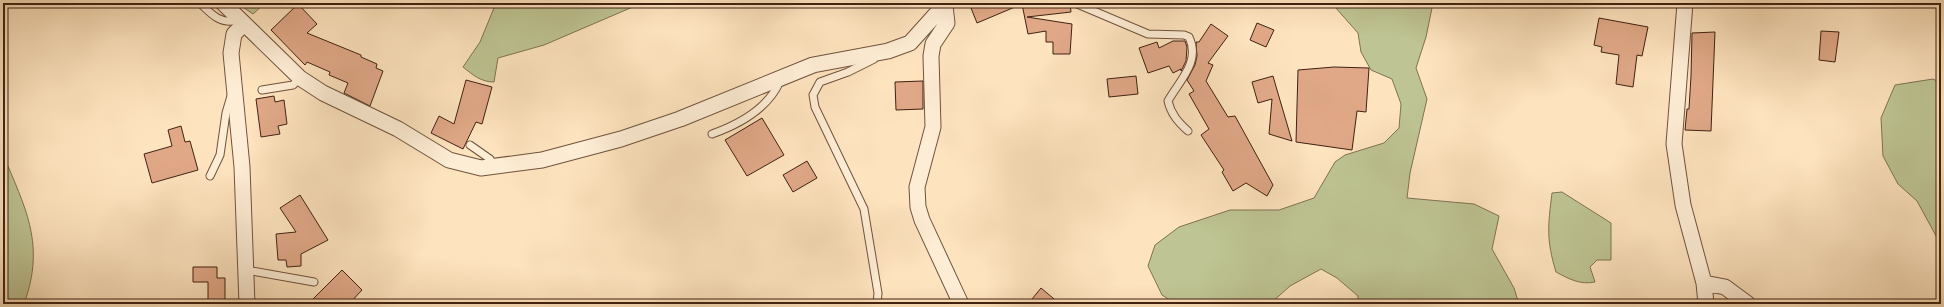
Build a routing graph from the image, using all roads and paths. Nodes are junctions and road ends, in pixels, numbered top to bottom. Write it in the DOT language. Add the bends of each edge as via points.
graph roads {
  1 [pos="200,3"];
  2 [pos="223,3"];
  3 [pos="1075,3"];
  4 [pos="1685,3"];
  5 [pos="946,5"];
  6 [pos="242,22"];
  7 [pos="888,51"];
  8 [pos="781,77"];
  9 [pos="300,78"];
  10 [pos="262,90"];
  11 [pos="235,91"];
  12 [pos="1188,131"];
  13 [pos="712,134"];
  14 [pos="470,145"];
  15 [pos="494,167"];
  16 [pos="210,176"];
  17 [pos="246,270"];
  18 [pos="314,282"];
  19 [pos="1704,283"];
  20 [pos="247,304"];
  21 [pos="877,304"];
  22 [pos="961,304"];
  23 [pos="1706,304"];
  24 [pos="1748,304"];
  1 -- 6 [label="lane" via="217,19"];
  2 -- 6 [label="street"];
  3 -- 12 [label="lane" via="1148,34 1190,36 1193,50 1191,62 1168,101 1178,122"];
  4 -- 19 [label="street" via="1674,144 1683,205"];
  5 -- 7 [label="street" via="910,43"];
  5 -- 22 [label="street" via="947,23 933,44 931,56 933,126 917,187 918,208"];
  6 -- 9 [label="street"];
  6 -- 11 [label="street" via="234,34 231,53"];
  7 -- 8 [label="street" via="813,65"];
  7 -- 21 [label="lane" via="848,72 820,82 813,95 823,126 864,209 878,293"];
  8 -- 13 [label="lane" via="768,101 748,117"];
  8 -- 15 [label="street" via="680,119 621,139 542,160"];
  9 -- 10 [label="lane" via="293,85"];
  9 -- 15 [label="street" via="323,93 398,129 449,160 481,168"];
  11 -- 16 [label="lane" via="230,97 219,159"];
  11 -- 17 [label="street" via="242,167"];
  14 -- 15 [label="lane" via="490,159"];
  17 -- 18 [label="lane"];
  17 -- 20 [label="street"];
  19 -- 23 [label="street"];
  19 -- 24 [label="street" via="1725,287"];
}
